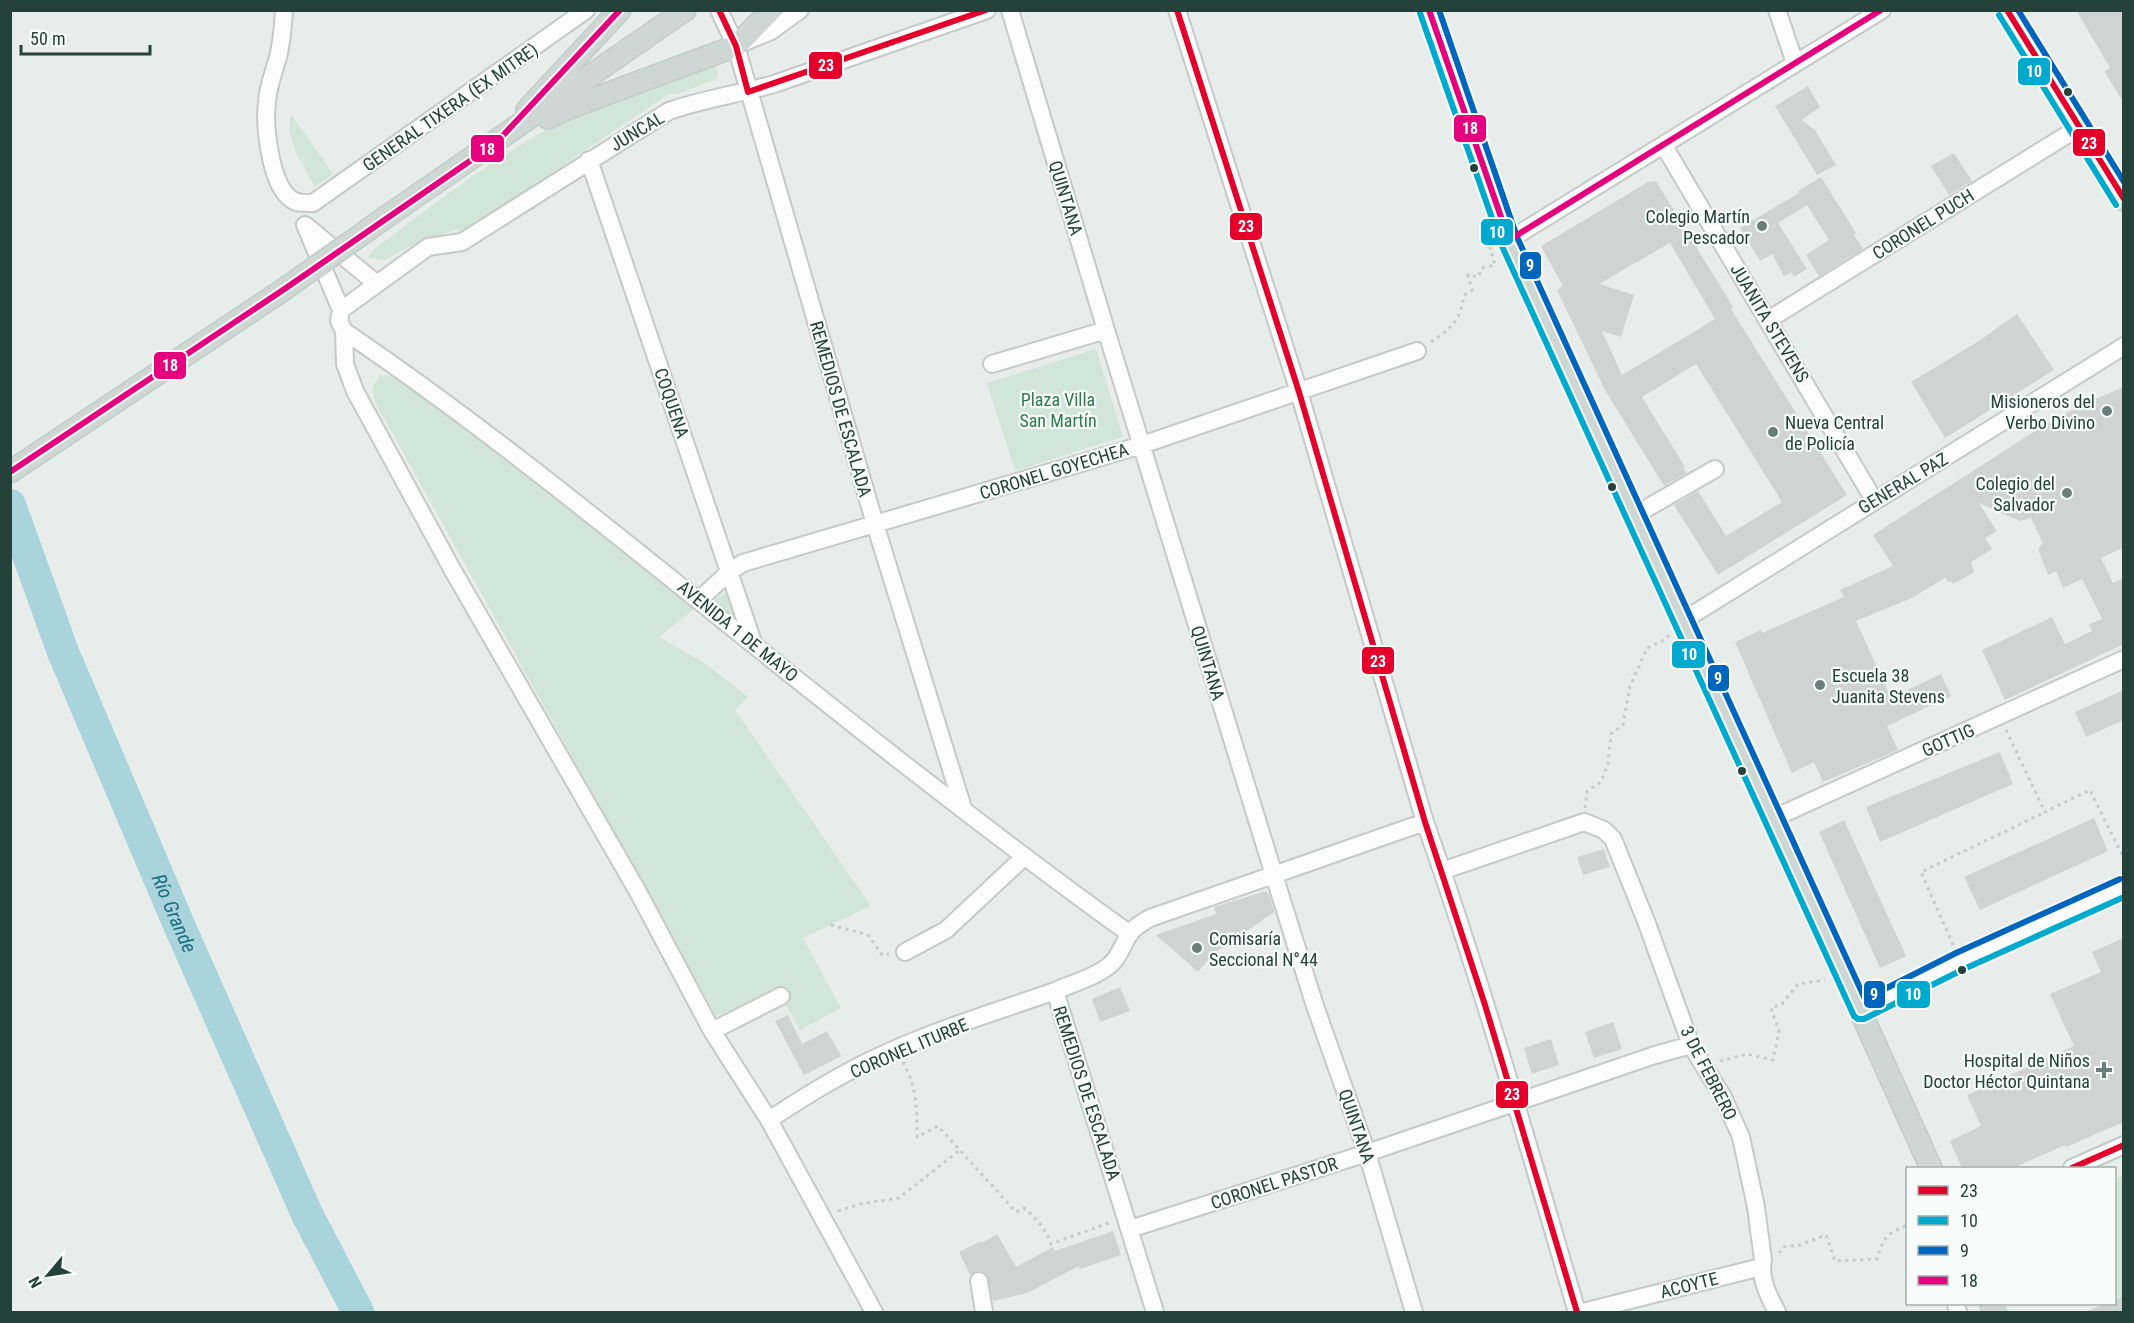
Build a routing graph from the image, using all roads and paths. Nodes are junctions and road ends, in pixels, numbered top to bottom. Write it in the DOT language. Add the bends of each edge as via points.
graph roads {
  1 [pos="284,10"];
  2 [pos="586,10"];
  3 [pos="620,10"];
  4 [pos="685,10"];
  5 [pos="719,10"];
  6 [pos="771,10"];
  7 [pos="800,10"];
  8 [pos="987,10"];
  9 [pos="1010,10"];
  10 [pos="1177,10"];
  11 [pos="1429,10"];
  12 [pos="1777,10"];
  13 [pos="1882,10"];
  14 [pos="2007,10"];
  15 [pos="736,46"];
  16 [pos="1795,63"];
  17 [pos="748,92"];
  18 [pos="2078,128"];
  19 [pos="496,143"];
  20 [pos="1664,146"];
  21 [pos="589,160"];
  22 [pos="291,200"];
  23 [pos="2124,200"];
  24 [pos="305,225"];
  25 [pos="1499,244"];
  26 [pos="377,284"];
  27 [pos="341,310"];
  28 [pos="1768,320"];
  29 [pos="1106,330"];
  30 [pos="344,331"];
  31 [pos="2124,346"];
  32 [pos="1417,351"];
  33 [pos="992,364"];
  34 [pos="1299,392"];
  35 [pos="1142,445"];
  36 [pos="1715,469"];
  37 [pos="10,472"];
  38 [pos="1874,500"];
  39 [pos="1635,515"];
  40 [pos="875,524"];
  41 [pos="729,572"];
  42 [pos="699,600"];
  43 [pos="1684,620"];
  44 [pos="1666,639"];
  45 [pos="754,645"];
  46 [pos="2124,658"];
  47 [pos="2000,716"];
  48 [pos="1587,791"];
  49 [pos="963,808"];
  50 [pos="2044,812"];
  51 [pos="1772,819"];
  52 [pos="1425,822"];
  53 [pos="1024,857"];
  54 [pos="2124,859"];
  55 [pos="1442,871"];
  56 [pos="1274,875"];
  57 [pos="2124,887"];
  58 [pos="831,925"];
  59 [pos="1130,934"];
  60 [pos="905,952"];
  61 [pos="1960,961"];
  62 [pos="1814,982"];
  63 [pos="1055,991"];
  64 [pos="782,996"];
  65 [pos="1861,1011"];
  66 [pos="712,1031"];
  67 [pos="1691,1045"];
  68 [pos="884,1054"];
  69 [pos="1705,1066"];
  70 [pos="1515,1102"];
  71 [pos="769,1120"];
  72 [pos="2124,1145"];
  73 [pos="960,1150"];
  74 [pos="1367,1153"];
  75 [pos="1931,1167"];
  76 [pos="2074,1167"];
  77 [pos="823,1218"];
  78 [pos="1906,1226"];
  79 [pos="1130,1229"];
  80 [pos="1778,1256"];
  81 [pos="1761,1267"];
  82 [pos="979,1281"];
  83 [pos="874,1312"];
  84 [pos="984,1312"];
  85 [pos="1155,1312"];
  86 [pos="1414,1312"];
  87 [pos="1577,1312"];
  88 [pos="1583,1312"];
  89 [pos="1777,1312"];
  1 -- 22 [label="street" via="279,55 268,95 266,135 278,177"];
  2 -- 22 [label="street, GENERAL TIXERA (EX MITRE)" via="313,203"];
  3 -- 19 [label="main road"];
  4 -- 19 [label="main road"];
  5 -- 15 [label="street, REMEDIOS DE ESCALADA"];
  6 -- 15 [label="main road"];
  7 -- 15 [label="street" via="771,32"];
  8 -- 17 [label="street, JUNCAL"];
  9 -- 29 [label="street, QUINTANA"];
  10 -- 34 [label="street"];
  11 -- 25 [label="main road"];
  12 -- 16 [label="street"];
  13 -- 16 [label="street"];
  14 -- 18 [label="main road"];
  15 -- 17 [label="street, REMEDIOS DE ESCALADA"];
  15 -- 19 [label="main road" via="566,109"];
  16 -- 20 [label="street"];
  17 -- 21 [label="street, JUNCAL" via="669,111"];
  17 -- 40 [label="street, REMEDIOS DE ESCALADA"];
  18 -- 23 [label="main road"];
  18 -- 28 [label="street, CORONEL PUCH"];
  19 -- 37 [label="main road, bridge"];
  20 -- 25 [label="street"];
  20 -- 28 [label="street, JUANITA STEVENS"];
  21 -- 26 [label="street, JUNCAL" via="462,242 428,247"];
  21 -- 41 [label="street, COQUENA"];
  22 -- 24 [label="street"];
  24 -- 26 [label="street"];
  24 -- 27 [label="street"];
  25 -- 32 [label="path" via="1495,265 1482,268 1478,277 1468,275 1472,290 1464,296 1461,313 1449,331"];
  25 -- 39 [label="main road"];
  26 -- 27 [label="street, JUNCAL"];
  27 -- 30 [label="street" via="339,321"];
  28 -- 38 [label="street, JUANITA STEVENS"];
  29 -- 33 [label="street"];
  29 -- 35 [label="street, QUINTANA"];
  30 -- 42 [label="street, AVENIDA 1 DE MAYO" via="425,386"];
  30 -- 66 [label="street" via="345,364 355,391 452,569 638,892"];
  31 -- 38 [label="street, GENERAL PAZ"];
  32 -- 34 [label="street, CORONEL GOYECHEA"];
  34 -- 35 [label="street, CORONEL GOYECHEA"];
  34 -- 52 [label="street"];
  35 -- 40 [label="street, CORONEL GOYECHEA"];
  35 -- 56 [label="street, QUINTANA"];
  36 -- 39 [label="street"];
  38 -- 43 [label="street, GENERAL PAZ"];
  39 -- 43 [label="main road"];
  40 -- 41 [label="street, CORONEL GOYECHEA" via="743,563"];
  40 -- 49 [label="street, REMEDIOS DE ESCALADA"];
  41 -- 42 [label="street, CORONEL GOYECHEA"];
  41 -- 45 [label="street, COQUENA"];
  42 -- 45 [label="street, AVENIDA 1 DE MAYO"];
  43 -- 51 [label="main road"];
  44 -- 48 [label="path" via="1647,648 1630,686 1623,724 1611,734 1608,764 1601,782"];
  45 -- 49 [label="street, AVENIDA 1 DE MAYO"];
  46 -- 47 [label="street, GOTTIG"];
  47 -- 50 [label="path"];
  47 -- 51 [label="street, GOTTIG"];
  49 -- 53 [label="street, AVENIDA 1 DE MAYO"];
  50 -- 54 [label="path" via="2090,790"];
  50 -- 61 [label="path" via="1921,872"];
  51 -- 65 [label="main road"];
  52 -- 55 [label="street"];
  52 -- 56 [label="street"];
  53 -- 59 [label="street, AVENIDA 1 DE MAYO"];
  53 -- 60 [label="street" via="946,930"];
  55 -- 67 [label="street, 3 DE FEBRERO" via="1584,822 1604,830 1613,839"];
  55 -- 70 [label="street"];
  56 -- 59 [label="street, REMEDIOS DE ESCALADA" via="1150,918"];
  56 -- 74 [label="street, QUINTANA"];
  57 -- 61 [label="street"];
  58 -- 60 [label="path" via="868,935 882,955"];
  59 -- 63 [label="street, REMEDIOS DE ESCALADA" via="1110,965"];
  61 -- 65 [label="street"];
  62 -- 69 [label="path" via="1798,984 1782,1004 1772,1008 1779,1031 1773,1060 1747,1054"];
  63 -- 68 [label="street, CORONEL ITURBE"];
  63 -- 79 [label="street, REMEDIOS DE ESCALADA"];
  64 -- 66 [label="street"];
  65 -- 75 [label="main road"];
  66 -- 71 [label="street"];
  67 -- 69 [label="street, 3 DE FEBRERO"];
  67 -- 70 [label="street, CORONEL PASTOR"];
  68 -- 71 [label="street, CORONEL ITURBE"];
  68 -- 73 [label="path" via="900,1057 909,1072 917,1099 917,1137 938,1125"];
  69 -- 81 [label="street, 3 DE FEBRERO" via="1741,1137 1756,1207"];
  70 -- 74 [label="street, CORONEL PASTOR"];
  70 -- 87 [label="street"];
  71 -- 77 [label="street"];
  72 -- 76 [label="street"];
  73 -- 77 [label="path" via="899,1198 860,1204"];
  73 -- 79 [label="path" via="1016,1212 1024,1208 1038,1220 1050,1244 1112,1222"];
  74 -- 79 [label="street, CORONEL PASTOR"];
  74 -- 86 [label="street, QUINTANA"];
  77 -- 83 [label="street"];
  78 -- 80 [label="path" via="1892,1231 1882,1241 1877,1259 1835,1262 1826,1234 1800,1245 1783,1247"];
  79 -- 85 [label="street, REMEDIOS DE ESCALADA"];
  81 -- 88 [label="street, ACOYTE"];
  81 -- 89 [label="street, 3 DE FEBRERO" via="1766,1291"];
  82 -- 84 [label="street"];
}
